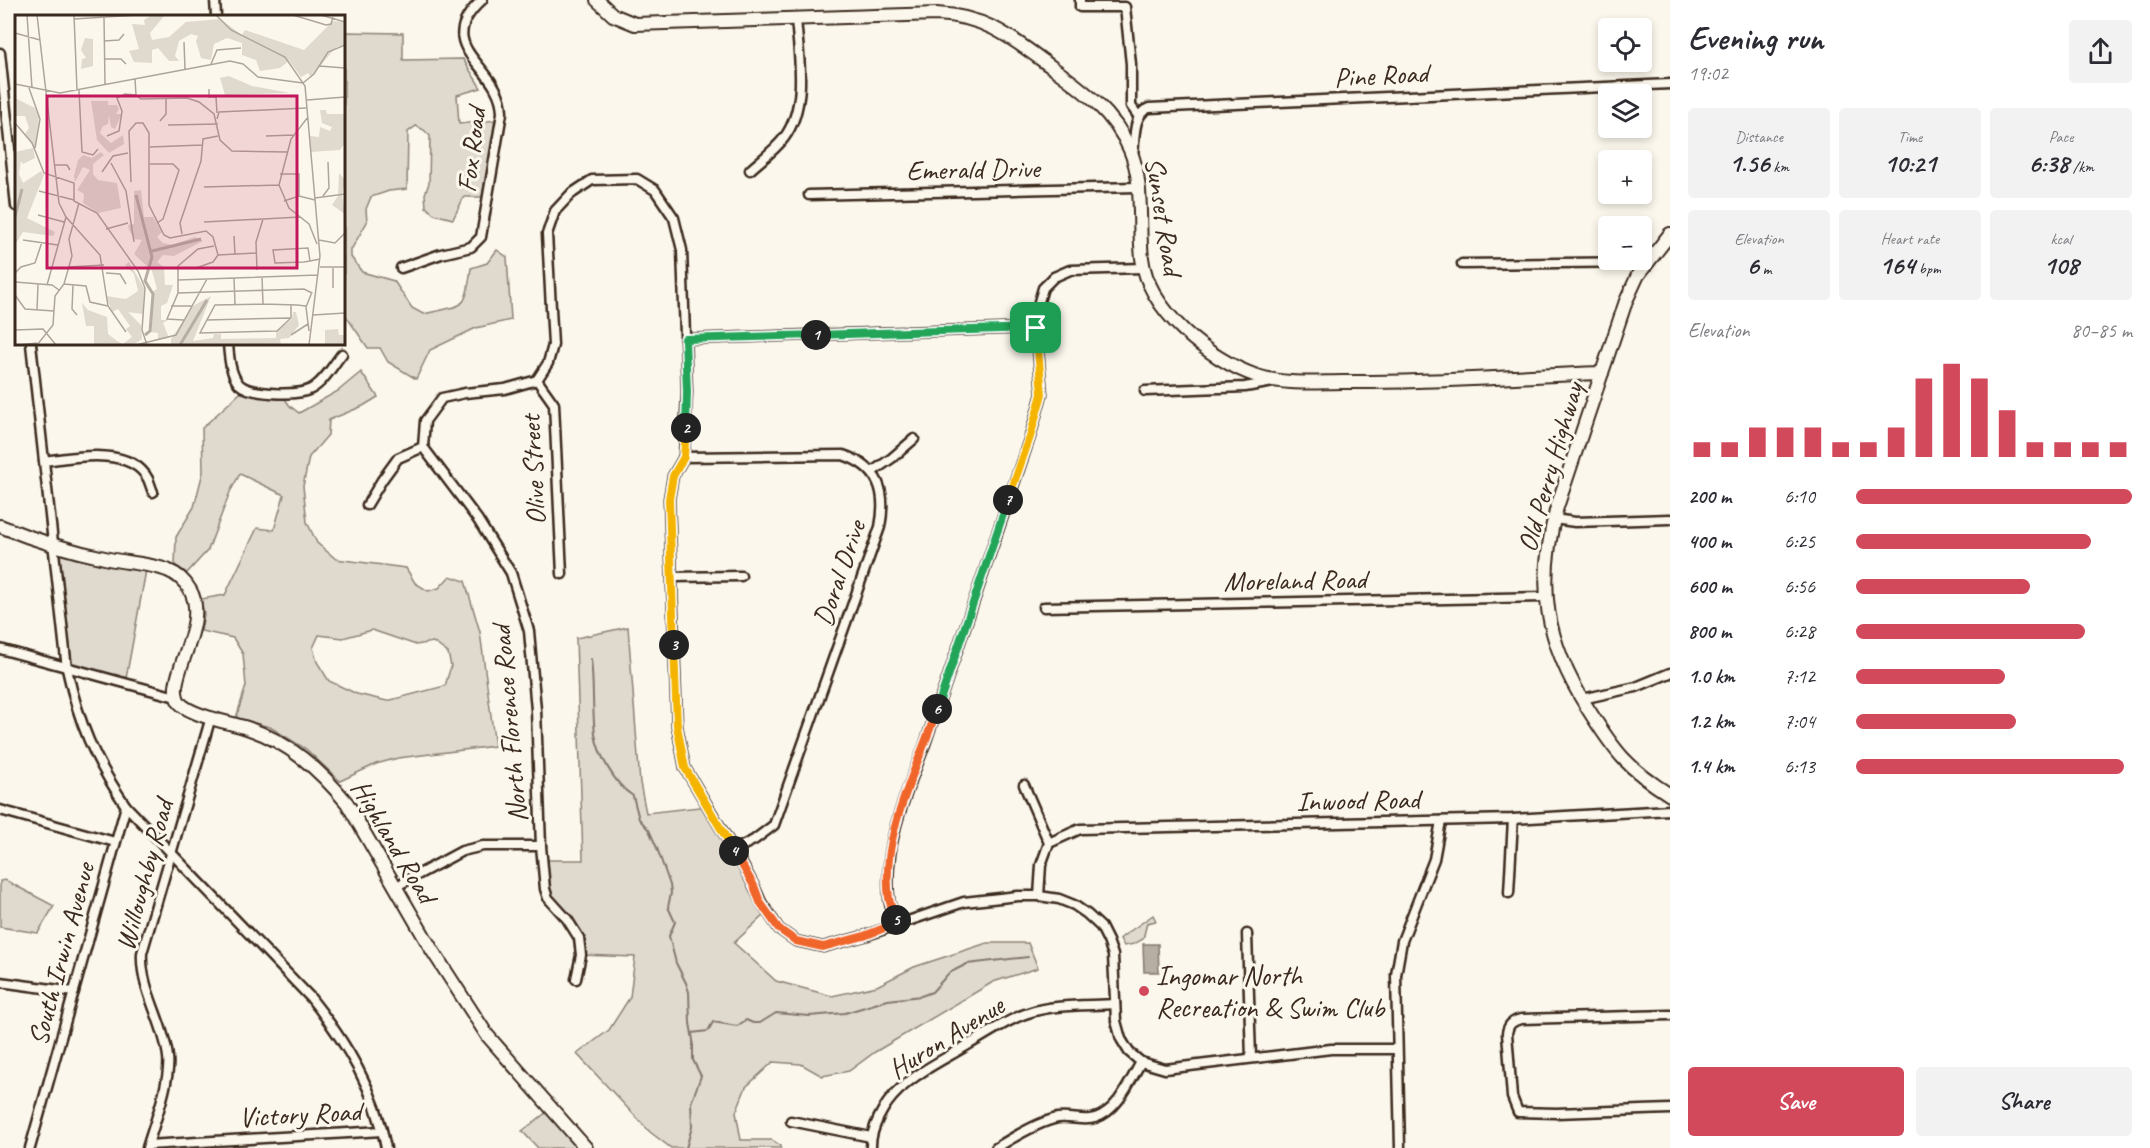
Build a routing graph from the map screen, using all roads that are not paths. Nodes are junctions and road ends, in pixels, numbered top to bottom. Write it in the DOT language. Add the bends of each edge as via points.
graph roads {
  1 [pos="215,0"];
  2 [pos="482,0"];
  3 [pos="597,0"];
  4 [pos="1080,0"];
  5 [pos="216,15"];
  6 [pos="796,19"];
  7 [pos="0,53"];
  8 [pos="1670,84"];
  9 [pos="1138,117"];
  10 [pos="1133,157"];
  11 [pos="750,170"];
  12 [pos="1137,187"];
  13 [pos="809,195"];
  14 [pos="15,196"];
  15 [pos="1670,234"];
  16 [pos="1652,256"];
  17 [pos="1598,263"];
  18 [pos="1462,264"];
  19 [pos="401,268"];
  20 [pos="1143,268"];
  21 [pos="1642,270"];
  22 [pos="1036,328"];
  23 [pos="685,339"];
  24 [pos="31,345"];
  25 [pos="228,345"];
  26 [pos="342,354"];
  27 [pos="1602,373"];
  28 [pos="537,380"];
  29 [pos="1278,381"];
  30 [pos="1145,391"];
  31 [pos="914,439"];
  32 [pos="423,447"];
  33 [pos="684,457"];
  34 [pos="44,461"];
  35 [pos="872,472"];
  36 [pos="153,492"];
  37 [pos="367,505"];
  38 [pos="1554,519"];
  39 [pos="1670,519"];
  40 [pos="0,526"];
  41 [pos="53,543"];
  42 [pos="562,574"];
  43 [pos="741,576"];
  44 [pos="672,577"];
  45 [pos="1546,597"];
  46 [pos="1044,607"];
  47 [pos="0,650"];
  48 [pos="67,669"];
  49 [pos="1670,673"];
  50 [pos="176,697"];
  51 [pos="1582,699"];
  52 [pos="211,717"];
  53 [pos="1024,785"];
  54 [pos="1670,795"];
  55 [pos="126,806"];
  56 [pos="0,810"];
  57 [pos="1670,810"];
  58 [pos="1513,819"];
  59 [pos="1441,821"];
  60 [pos="115,842"];
  61 [pos="1049,843"];
  62 [pos="541,846"];
  63 [pos="734,850"];
  64 [pos="171,854"];
  65 [pos="395,887"];
  66 [pos="1509,893"];
  67 [pos="1039,896"];
  68 [pos="897,923"];
  69 [pos="1247,934"];
  70 [pos="576,978"];
  71 [pos="0,982"];
  72 [pos="74,992"];
  73 [pos="1115,1004"];
  74 [pos="1670,1015"];
  75 [pos="1397,1049"];
  76 [pos="1251,1058"];
  77 [pos="1141,1062"];
  78 [pos="1670,1109"];
  79 [pos="791,1121"];
  80 [pos="382,1131"];
  81 [pos="871,1137"];
  82 [pos="147,1147"];
  83 [pos="30,1148"];
  84 [pos="386,1148"];
  85 [pos="586,1148"];
  86 [pos="871,1148"];
  87 [pos="996,1148"];
  88 [pos="1400,1148"];
  1 -- 5 [label="street"];
  2 -- 19 [label="street, Fox Road" via="463,23 461,38 502,101 481,237 471,247"];
  3 -- 6 [label="street, Sunset Road" via="613,15 635,24"];
  4 -- 9 [label="street" via="1080,7 1125,7 1131,106"];
  6 -- 10 [label="street, Sunset Road" via="937,14 981,21 1015,39 1098,102 1121,132"];
  6 -- 11 [label="street" via="799,90 794,120 780,143"];
  7 -- 14 [label="street"];
  8 -- 9 [label="street, Pine Road" via="1154,108"];
  9 -- 10 [label="street"];
  10 -- 12 [label="street, Sunset Road"];
  12 -- 13 [label="street, Emerald Drive"];
  12 -- 20 [label="street, Sunset Road"];
  15 -- 16 [label="street, Old Perry Highway"];
  17 -- 18 [label="street"];
  20 -- 22 [label="street" via="1070,270 1054,277 1043,288"];
  20 -- 29 [label="street, Sunset Road" via="1159,304 1176,324 1235,366"];
  21 -- 27 [label="street, Old Perry Highway" via="1626,301"];
  22 -- 23 [label="street"];
  22 -- 68 [label="street" via="1042,394 1030,437 889,851 889,899"];
  23 -- 28 [label="street, Olive Street" via="682,250 674,218 655,190 637,179 592,180 555,211 547,234 553,345"];
  23 -- 33 [label="street, Olive Street"];
  24 -- 34 [label="street"];
  25 -- 26 [label="street" via="239,383 267,392 312,389"];
  27 -- 29 [label="street, Sunset Road" via="1391,382"];
  27 -- 38 [label="street, Old Perry Highway"];
  28 -- 32 [label="street" via="442,398 425,421"];
  28 -- 42 [label="street, Olive Street" via="554,404"];
  29 -- 30 [label="street" via="1245,387"];
  31 -- 35 [label="street"];
  32 -- 37 [label="street" via="398,458"];
  32 -- 62 [label="street, North Florence Road" via="478,520 511,573 529,631"];
  33 -- 35 [label="street" via="843,455 859,460"];
  33 -- 44 [label="street, Olive Street" via="673,476 669,499"];
  34 -- 36 [label="street" via="124,459 148,478"];
  34 -- 41 [label="street"];
  35 -- 63 [label="street, Doral Drive" via="883,496 880,527 774,825"];
  38 -- 39 [label="street"];
  38 -- 45 [label="street, Old Perry Highway" via="1546,564"];
  40 -- 41 [label="street"];
  41 -- 48 [label="street"];
  41 -- 50 [label="street" via="98,557 163,569 186,584 197,612 177,679"];
  43 -- 44 [label="street"];
  44 -- 63 [label="street, Olive Street" via="677,726 685,768"];
  45 -- 46 [label="street, Moreland Road"];
  45 -- 51 [label="street, Old Perry Highway" via="1557,651"];
  47 -- 48 [label="street"];
  48 -- 50 [label="street"];
  48 -- 55 [label="street" via="86,736"];
  49 -- 51 [label="street" via="1636,687"];
  50 -- 52 [label="street, Highland Road" via="186,708"];
  51 -- 54 [label="street, Old Perry Highway" via="1626,763"];
  52 -- 64 [label="street, Willoughby Road"];
  52 -- 65 [label="street, Highland Road" via="276,740 325,777 347,804"];
  53 -- 61 [label="street"];
  55 -- 60 [label="street, South Irwin Avenue"];
  55 -- 64 [label="street"];
  56 -- 60 [label="street"];
  57 -- 58 [label="street, Inwood Road"];
  58 -- 59 [label="street, Inwood Road"];
  58 -- 66 [label="street"];
  59 -- 61 [label="street, Inwood Road" via="1080,829"];
  59 -- 75 [label="street" via="1434,859 1402,941 1396,975"];
  60 -- 72 [label="street, South Irwin Avenue"];
  61 -- 67 [label="street" via="1041,865"];
  62 -- 65 [label="street" via="483,846 462,851"];
  62 -- 70 [label="street, North Florence Road" via="544,889 579,939"];
  63 -- 68 [label="street, Olive Street" via="760,902 779,929 796,941 823,947"];
  64 -- 80 [label="street" via="325,1015 358,1068"];
  64 -- 82 [label="street, Willoughby Road" via="142,953 142,972 168,1064"];
  65 -- 85 [label="street, Highland Road" via="487,1035"];
  67 -- 68 [label="street, Olive Street" via="964,902"];
  67 -- 73 [label="street, Olive Street" via="1074,905 1101,927 1113,954"];
  69 -- 76 [label="street"];
  71 -- 72 [label="street"];
  72 -- 83 [label="street, South Irwin Avenue"];
  73 -- 77 [label="street, Olive Street" via="1121,1039"];
  73 -- 81 [label="street, Huron Avenue" via="1046,1009 1010,1020 898,1091"];
  74 -- 78 [label="street" via="1521,1019 1508,1027 1507,1034 1509,1079 1516,1110 1521,1113"];
  75 -- 76 [label="street" via="1331,1050"];
  75 -- 88 [label="street"];
  76 -- 77 [label="street" via="1165,1069"];
  77 -- 87 [label="street" via="1119,1098 1095,1119 1058,1118"];
  79 -- 81 [label="street"];
  80 -- 82 [label="street, Victory Road"];
  80 -- 84 [label="street"];
  81 -- 86 [label="street, Huron Avenue"];
}
